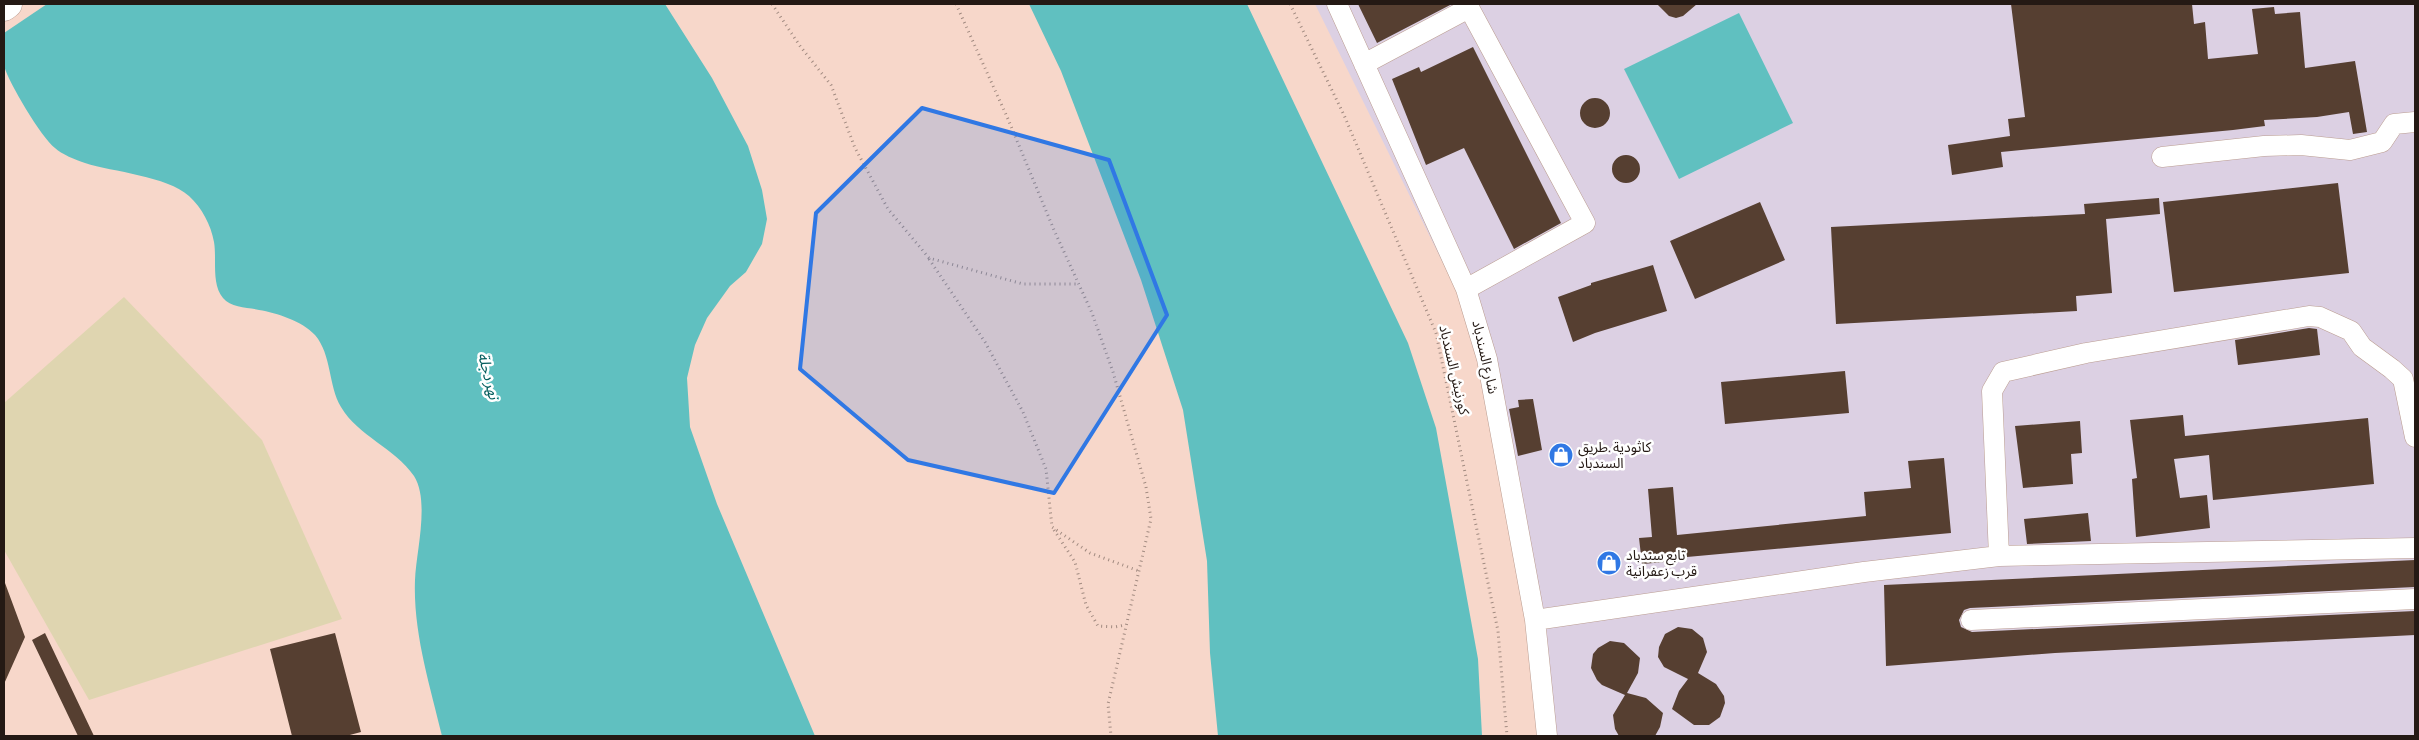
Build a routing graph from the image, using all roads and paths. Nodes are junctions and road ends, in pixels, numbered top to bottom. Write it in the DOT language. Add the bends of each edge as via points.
graph roads {
  1 [pos="8,4"];
  2 [pos="772,4"];
  3 [pos="956,4"];
  4 [pos="1290,4"];
  5 [pos="1337,4"];
  6 [pos="1468,6"];
  7 [pos="4,7"];
  8 [pos="1364,64"];
  9 [pos="2415,122"];
  10 [pos="2162,157"];
  11 [pos="929,258"];
  12 [pos="1078,284"];
  13 [pos="1466,289"];
  14 [pos="2409,374"];
  15 [pos="2415,437"];
  16 [pos="1052,527"];
  17 [pos="2415,548"];
  18 [pos="1999,556"];
  19 [pos="1139,571"];
  20 [pos="2415,599"];
  21 [pos="1535,620"];
  22 [pos="1971,620"];
  23 [pos="1125,624"];
  24 [pos="1111,736"];
  25 [pos="1507,736"];
  26 [pos="1547,736"];
  1 -- 7 [label="highway"];
  2 -- 11 [label="path" via="831,85 855,148 888,209"];
  3 -- 12 [label="path"];
  4 -- 25 [label="path, كورنيش السندباد" via="1344,115 1436,333 1498,631"];
  5 -- 8 [label="street, شارع السندباد"];
  6 -- 8 [label="street"];
  6 -- 13 [label="street" via="1585,223"];
  8 -- 13 [label="street, شارع السندباد"];
  9 -- 10 [label="street" via="2394,124 2382,142 2350,150 2301,145 2264,146"];
  11 -- 12 [label="path" via="1023,284"];
  11 -- 16 [label="path" via="985,342 1023,412 1046,469"];
  12 -- 19 [label="path" via="1113,372 1146,487 1150,519"];
  13 -- 21 [label="street, شارع السندباد" via="1487,359"];
  14 -- 15 [label="street"];
  14 -- 18 [label="street" via="2392,368 2362,347 2351,331 2320,317 2308,316 2086,353 2003,372 1992,391"];
  16 -- 19 [label="path" via="1090,553"];
  16 -- 23 [label="path" via="1075,562 1086,605 1098,626 1115,628"];
  17 -- 18 [label="street"];
  18 -- 21 [label="street" via="1864,572"];
  19 -- 23 [label="path"];
  20 -- 22 [label="street"];
  21 -- 26 [label="street, شارع السندباد"];
  23 -- 24 [label="path" via="1108,704"];
}
